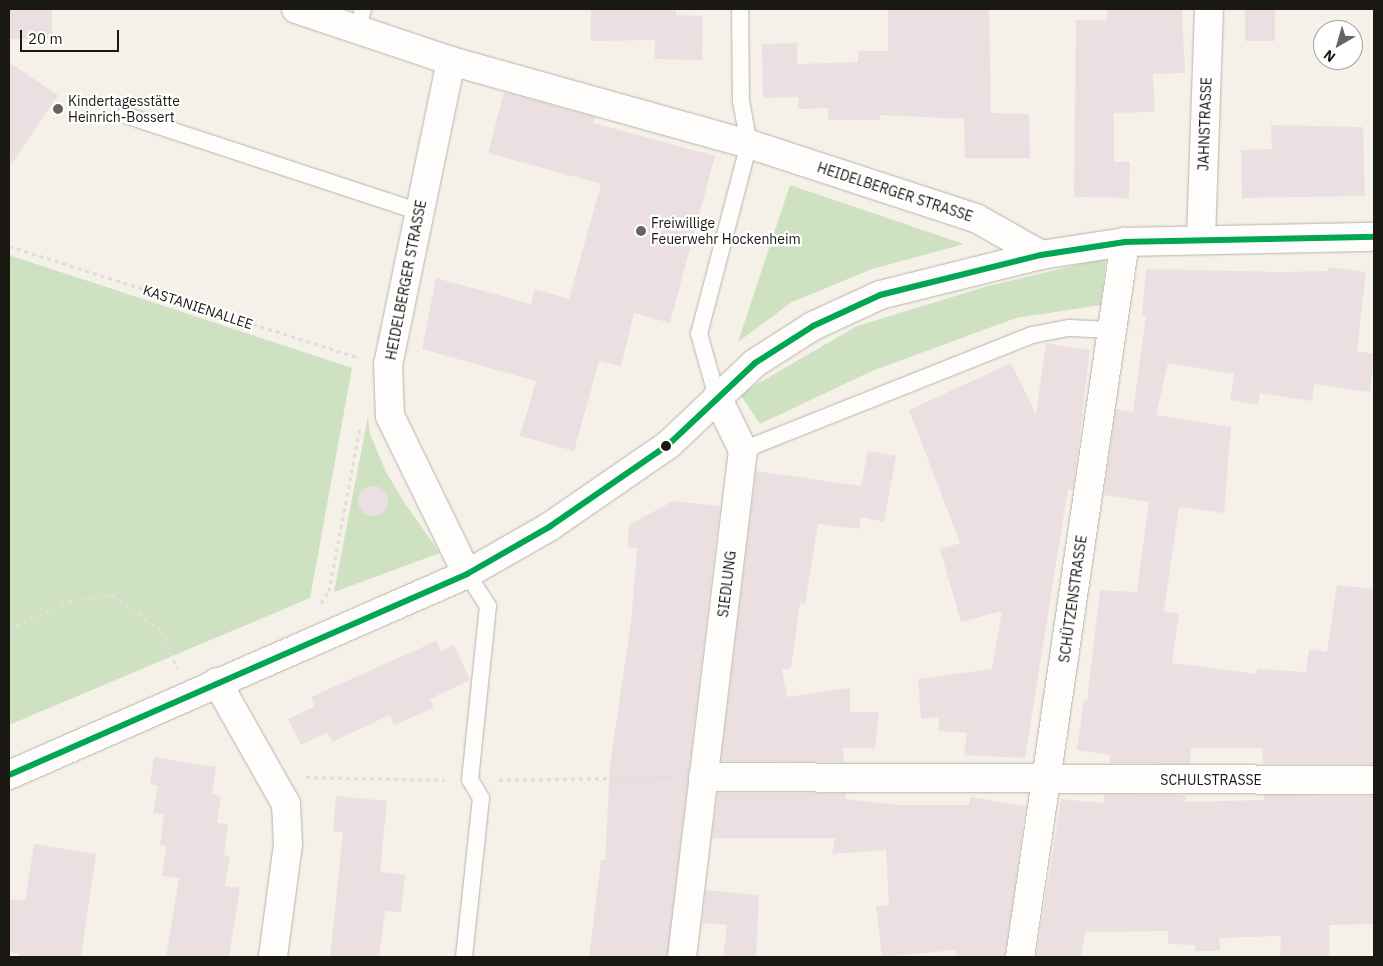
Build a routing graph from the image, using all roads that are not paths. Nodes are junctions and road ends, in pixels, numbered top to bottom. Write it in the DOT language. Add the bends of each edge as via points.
graph roads {
  1 [pos="296,9"];
  2 [pos="740,9"];
  3 [pos="1209,9"];
  4 [pos="360,19"];
  5 [pos="451,61"];
  6 [pos="125,115"];
  7 [pos="749,144"];
  8 [pos="420,212"];
  9 [pos="1374,236"];
  10 [pos="1200,238"];
  11 [pos="1125,242"];
  12 [pos="1042,255"];
  13 [pos="1112,330"];
  14 [pos="717,397"];
  15 [pos="743,450"];
  16 [pos="467,574"];
  17 [pos="217,682"];
  18 [pos="9,775"];
  19 [pos="703,777"];
  20 [pos="1047,779"];
  21 [pos="1374,780"];
  22 [pos="273,957"];
  23 [pos="464,957"];
  24 [pos="682,957"];
  25 [pos="1020,957"];
  1 -- 4 [label="street, HEIDELBERGER STRASSE"];
  2 -- 7 [label="lane" via="741,101"];
  3 -- 10 [label="street, JAHNSTRASSE"];
  4 -- 5 [label="street, HEIDELBERGER STRASSE"];
  5 -- 7 [label="street, HEIDELBERGER STRASSE"];
  5 -- 8 [label="street, HEIDELBERGER STRASSE"];
  6 -- 8 [label="lane"];
  7 -- 12 [label="street, HEIDELBERGER STRASSE" via="976,218"];
  7 -- 14 [label="lane" via="699,334"];
  8 -- 16 [label="street, HEIDELBERGER STRASSE" via="388,364 390,416"];
  9 -- 10 [label="street"];
  10 -- 11 [label="street"];
  11 -- 12 [label="street"];
  11 -- 13 [label="street, SCHÜTZENSTRASSE"];
  12 -- 14 [label="street" via="880,295 813,326 755,363"];
  13 -- 15 [label="lane" via="1069,328 1032,335"];
  13 -- 20 [label="street, SCHÜTZENSTRASSE"];
  14 -- 15 [label="street"];
  14 -- 16 [label="street" via="668,445 549,528"];
  15 -- 19 [label="street, SIEDLUNG"];
  16 -- 17 [label="street"];
  16 -- 23 [label="lane" via="488,606 470,780 481,798"];
  17 -- 18 [label="street"];
  17 -- 22 [label="street" via="286,804 288,844"];
  19 -- 20 [label="street"];
  19 -- 24 [label="street, SIEDLUNG"];
  20 -- 21 [label="street, SCHULSTRASSE"];
  20 -- 25 [label="street, SCHÜTZENSTRASSE"];
}
